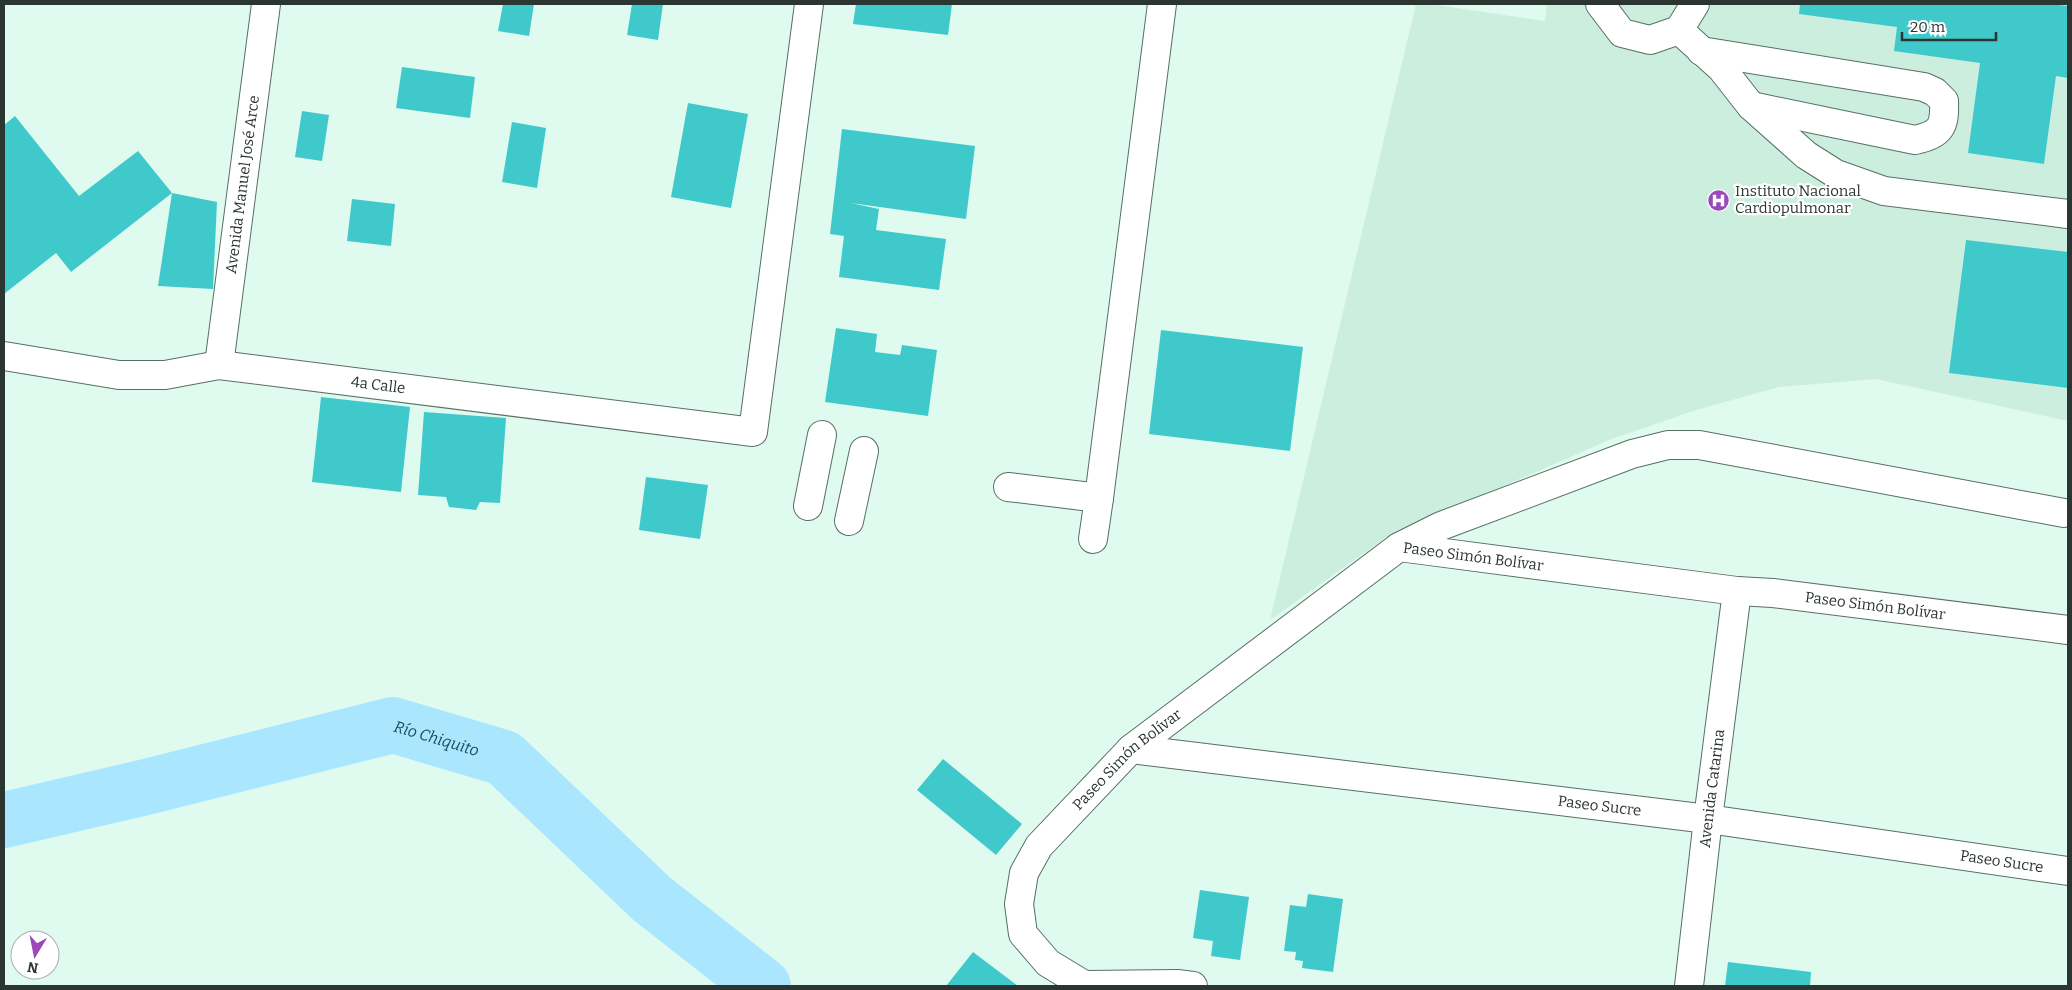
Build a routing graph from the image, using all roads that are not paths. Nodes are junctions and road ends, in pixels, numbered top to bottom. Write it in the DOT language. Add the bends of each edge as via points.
graph roads {
  1 [pos="266,4"];
  2 [pos="810,4"];
  3 [pos="1162,4"];
  4 [pos="1600,4"];
  5 [pos="1695,4"];
  6 [pos="1678,30"];
  7 [pos="1701,51"];
  8 [pos="1751,106"];
  9 [pos="2068,214"];
  10 [pos="4,356"];
  11 [pos="218,365"];
  12 [pos="822,435"];
  13 [pos="864,451"];
  14 [pos="1008,487"];
  15 [pos="1099,498"];
  16 [pos="808,506"];
  17 [pos="2064,513"];
  18 [pos="849,521"];
  19 [pos="1093,539"];
  20 [pos="1399,547"];
  21 [pos="1737,590"];
  22 [pos="2068,630"];
  23 [pos="1131,749"];
  24 [pos="1708,819"];
  25 [pos="2068,871"];
  26 [pos="1086,986"];
  27 [pos="1193,986"];
  28 [pos="1689,986"];
  1 -- 11 [label="street, Avenida Manuel José Arce"];
  2 -- 11 [label="street, 4a Calle" via="753,432"];
  3 -- 15 [label="street"];
  4 -- 6 [label="street" via="1622,33 1650,40"];
  5 -- 6 [label="street"];
  6 -- 7 [label="street"];
  7 -- 8 [label="street" via="1722,69"];
  7 -- 8 [label="street" via="1924,87 1944,101 1945,114 1942,126 1933,136 1915,140"];
  8 -- 9 [label="street" via="1806,155 1836,174 1884,191"];
  10 -- 11 [label="street, 4a Calle" via="119,375 165,376"];
  12 -- 16 [label="street"];
  13 -- 18 [label="street"];
  14 -- 15 [label="street"];
  15 -- 19 [label="street"];
  17 -- 20 [label="street" via="1699,446 1668,445 1632,454 1441,526"];
  20 -- 21 [label="street, Paseo Simón Bolívar"];
  20 -- 23 [label="street, Paseo Simón Bolívar"];
  21 -- 22 [label="street, Paseo Simón Bolívar"];
  21 -- 24 [label="street, Avenida Catarina"];
  23 -- 24 [label="street, Paseo Sucre"];
  23 -- 26 [label="street, Paseo Simón Bolívar" via="1039,846 1024,873 1019,904 1023,934 1048,963"];
  24 -- 25 [label="street, Paseo Sucre"];
  24 -- 28 [label="street, Avenida Catarina"];
  26 -- 27 [label="street"];
}
